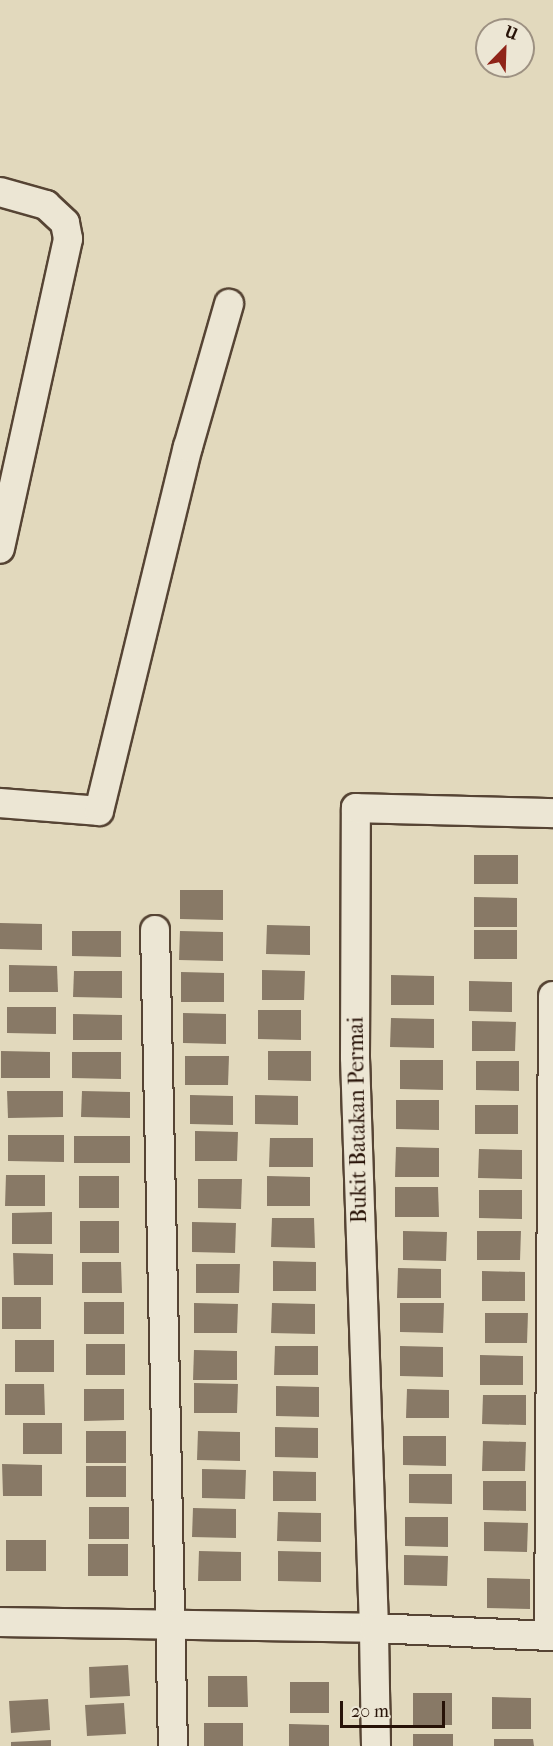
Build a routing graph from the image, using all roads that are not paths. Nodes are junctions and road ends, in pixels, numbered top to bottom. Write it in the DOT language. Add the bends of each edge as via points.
graph roads {
  1 [pos="0,192"];
  2 [pos="229,304"];
  3 [pos="0,549"];
  4 [pos="0,802"];
  5 [pos="553,813"];
  6 [pos="155,930"];
  7 [pos="553,996"];
  8 [pos="0,1622"];
  9 [pos="169,1625"];
  10 [pos="374,1628"];
  11 [pos="551,1636"];
  12 [pos="173,1746"];
  13 [pos="376,1746"];
  1 -- 3 [label="street" via="46,205 64,223 68,239"];
  2 -- 4 [label="street" via="188,447 99,810"];
  5 -- 10 [label="street, Bukit Batakan Permai" via="356,808 355,1057"];
  6 -- 9 [label="street"];
  7 -- 11 [label="street"];
  8 -- 9 [label="street"];
  9 -- 10 [label="street"];
  9 -- 12 [label="street"];
  10 -- 11 [label="street"];
  10 -- 13 [label="street, Bukit Batakan Permai"];
}
